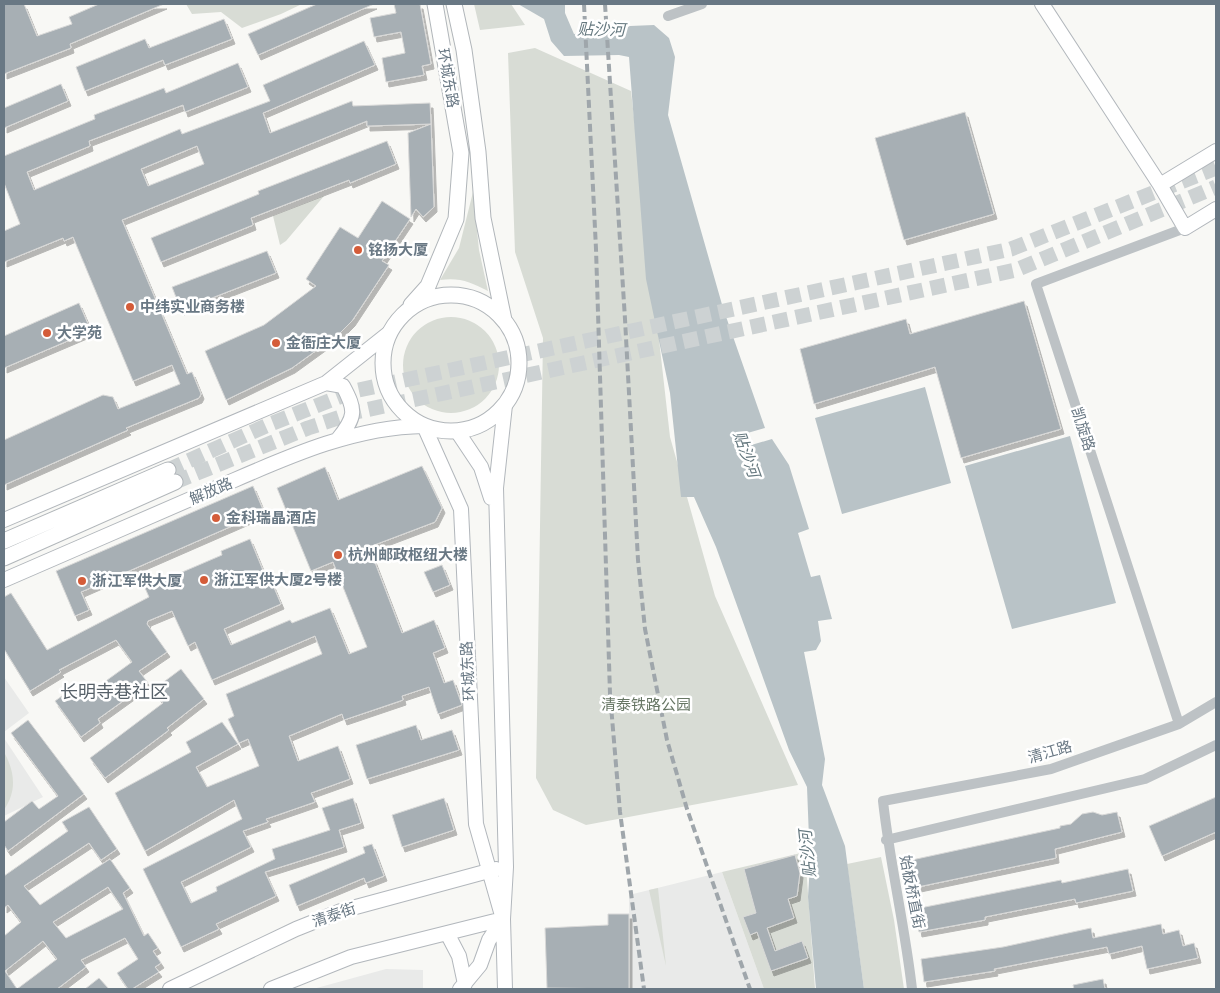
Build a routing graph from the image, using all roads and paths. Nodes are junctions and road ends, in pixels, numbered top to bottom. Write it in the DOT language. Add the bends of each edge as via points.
graph roads {
  1 [pos="435,4"];
  2 [pos="454,4"];
  3 [pos="702,4"];
  4 [pos="1042,4"];
  5 [pos="668,16"];
  6 [pos="1216,151"];
  7 [pos="1160,185"];
  8 [pos="1216,209"];
  9 [pos="1185,228"];
  10 [pos="403,315"];
  11 [pos="504,320"];
  12 [pos="389,333"];
  13 [pos="326,383"];
  14 [pos="505,405"];
  15 [pos="424,426"];
  16 [pos="457,432"];
  17 [pos="338,438"];
  18 [pos="4,520"];
  19 [pos="497,526"];
  20 [pos="4,540"];
  21 [pos="4,558"];
  22 [pos="4,580"];
  23 [pos="1216,702"];
  24 [pos="1179,724"];
  25 [pos="1216,746"];
  26 [pos="883,801"];
  27 [pos="886,840"];
  28 [pos="506,867"];
  29 [pos="488,871"];
  30 [pos="503,920"];
  31 [pos="447,933"];
  32 [pos="462,987"];
  33 [pos="170,989"];
  34 [pos="271,989"];
  35 [pos="505,989"];
  36 [pos="912,989"];
  1 -- 10 [label="main road, 环城东路" via="461,153 456,219 428,286"];
  2 -- 11 [label="main road, 环城东路" via="464,50 478,152 483,218"];
  3 -- 5 [label="street"];
  4 -- 7 [label="main road"];
  6 -- 7 [label="main road"];
  7 -- 9 [label="main road"];
  8 -- 9 [label="main road"];
  9 -- 24 [label="street, 凯旋路" via="1036,284"];
  10 -- 11 [label="main road" via="421,302 443,295 466,296 487,305"];
  10 -- 12 [label="main road"];
  11 -- 14 [label="main road" via="513,334 519,368 516,385"];
  12 -- 13 [label="main road"];
  12 -- 15 [label="main road" via="383,354 384,377 391,398 405,415"];
  13 -- 17 [label="main road" via="343,386 353,404 350,424"];
  13 -- 18 [label="main road"];
  14 -- 16 [label="main road" via="484,422"];
  14 -- 19 [label="main road" via="496,488"];
  15 -- 16 [label="main road"];
  15 -- 17 [label="main road, 解放路" via="400,426"];
  15 -- 29 [label="main road, 环城东路" via="461,509 476,824"];
  16 -- 19 [label="main road" via="481,467 490,490"];
  17 -- 22 [label="main road, 解放路"];
  19 -- 28 [label="main road, 环城东路"];
  20 -- 21 [label="main road, 解放路" via="172,476"];
  23 -- 24 [label="street, 清江路"];
  24 -- 26 [label="street, 清江路" via="1051,769"];
  25 -- 27 [label="street" via="1146,778"];
  26 -- 27 [label="street, 始板桥直街"];
  27 -- 36 [label="street, 始板桥直街"];
  28 -- 29 [label="main road, 清泰街"];
  28 -- 30 [label="main road, 环城东路"];
  29 -- 30 [label="main road, 环城东路"];
  29 -- 33 [label="main road, 清泰街" via="341,911"];
  30 -- 31 [label="main road"];
  30 -- 32 [label="main road" via="489,940 480,965"];
  30 -- 35 [label="main road, 环城东路"];
  31 -- 32 [label="main road" via="459,956"];
  31 -- 34 [label="main road" via="351,957"];
}
